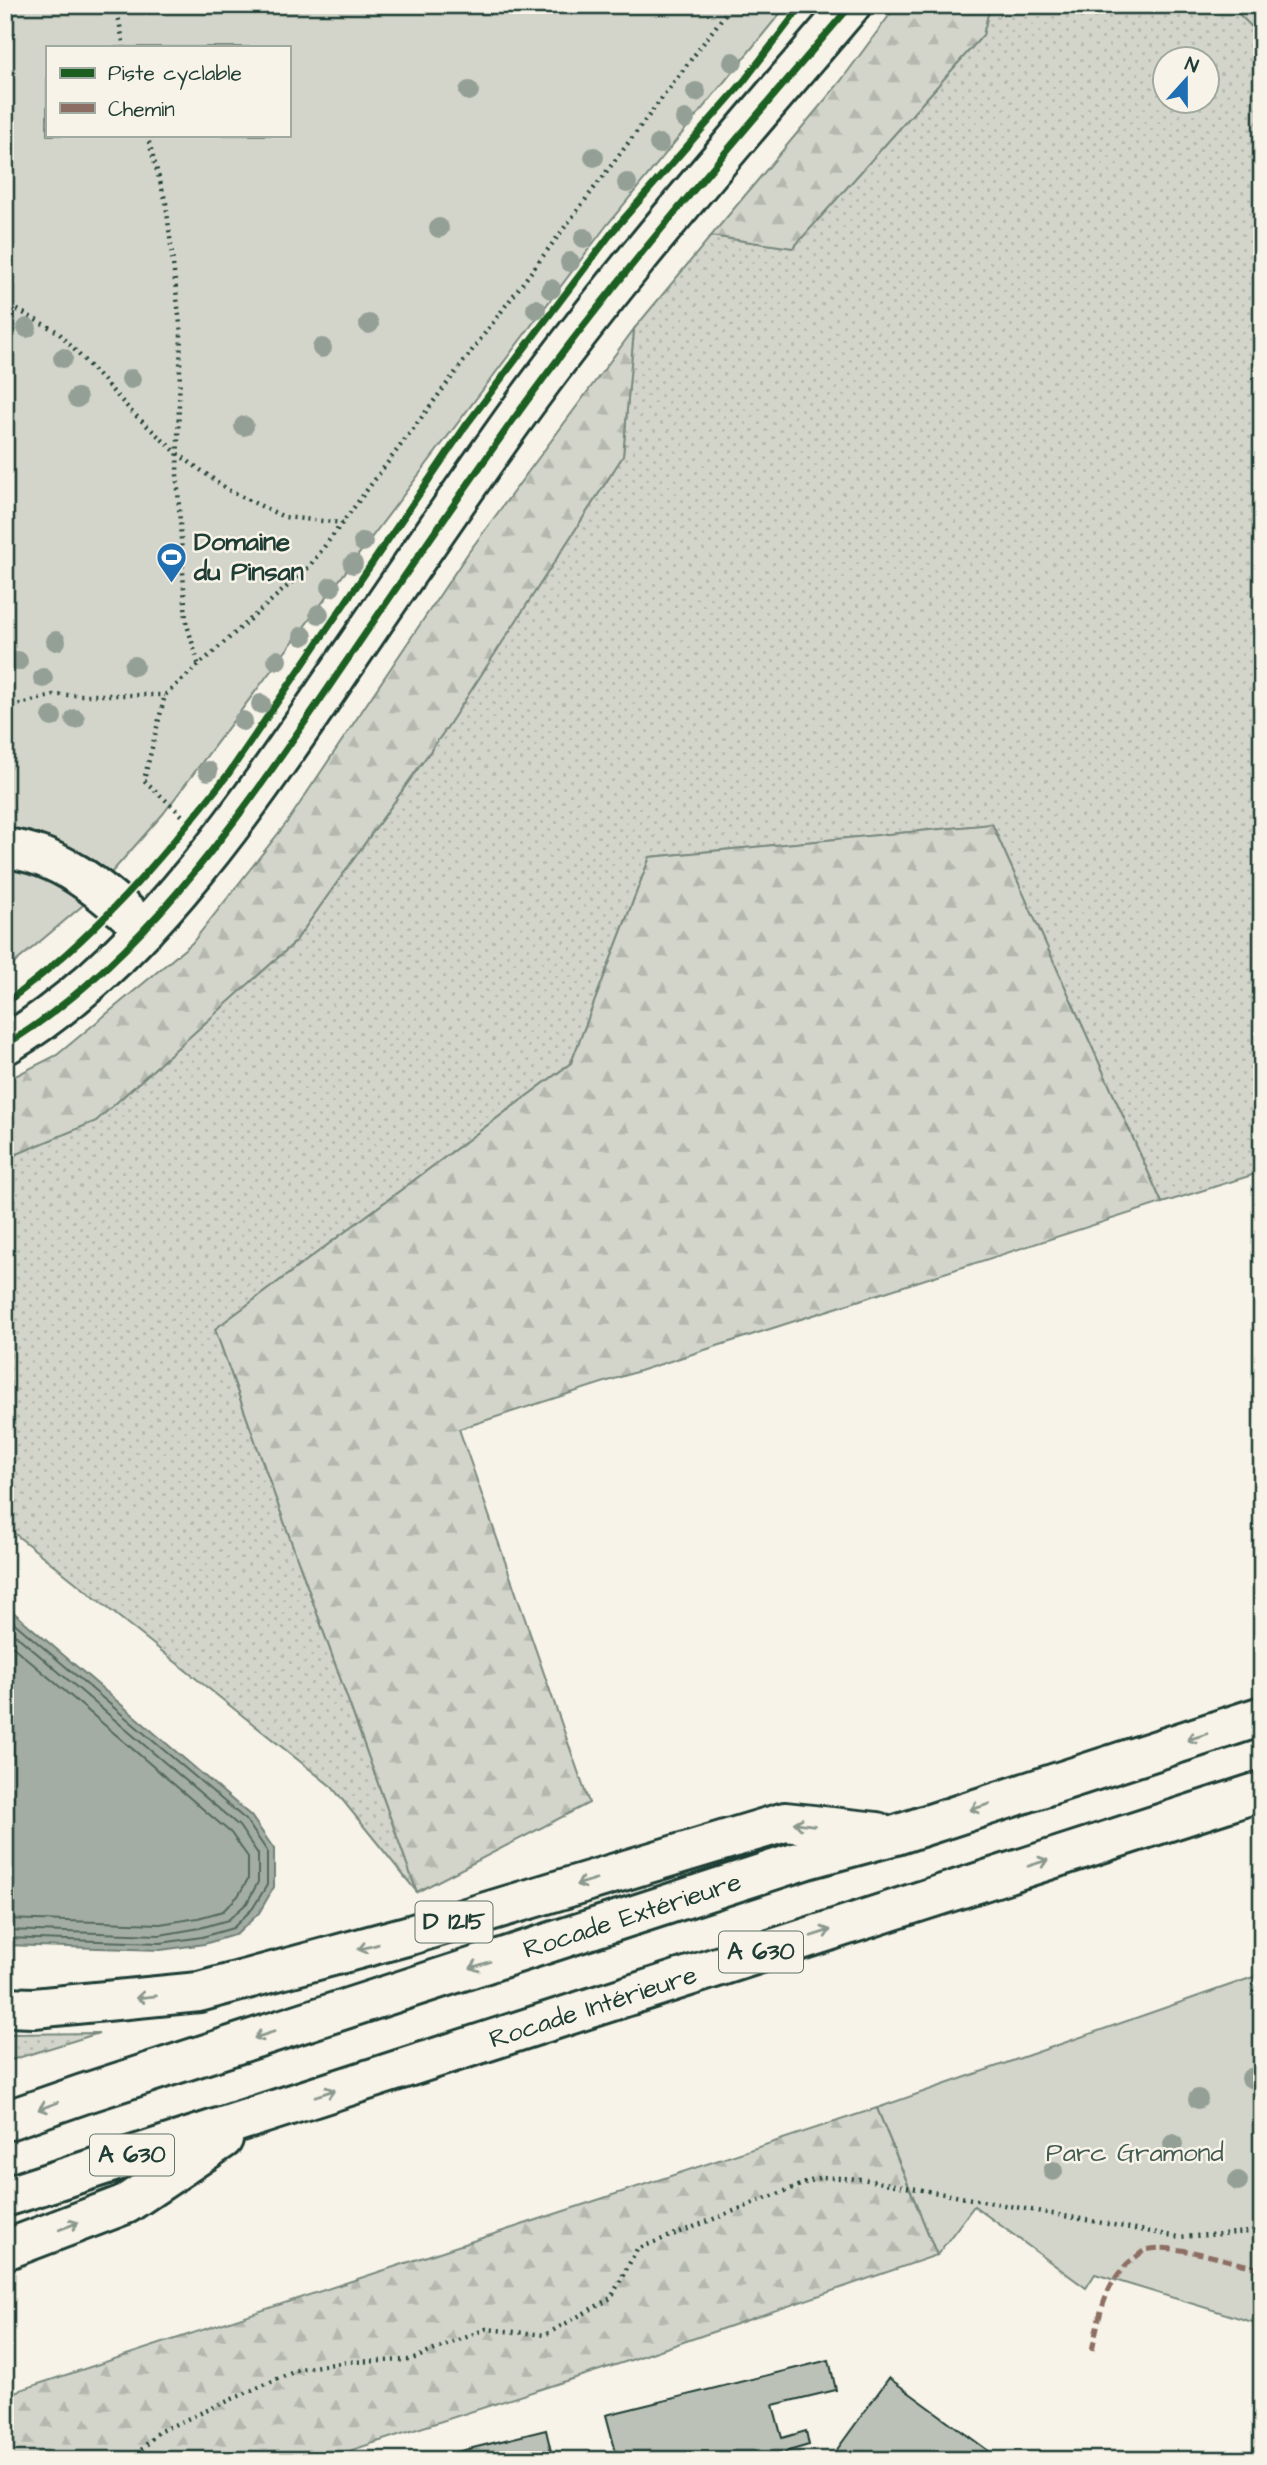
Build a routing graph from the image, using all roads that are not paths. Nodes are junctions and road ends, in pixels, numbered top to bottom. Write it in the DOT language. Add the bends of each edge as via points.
graph roads {
  1 [pos="851,5"];
  2 [pos="5,848"];
  3 [pos="145,929"];
  4 [pos="5,1045"];
  5 [pos="1262,1716"];
  6 [pos="1262,1791"];
  7 [pos="896,1835"];
  8 [pos="5,2007"];
  9 [pos="260,2114"];
  10 [pos="5,2121"];
  11 [pos="5,2197"];
  12 [pos="5,2250"];
  1 -- 3 [label="main road" via="627,270 495,444 274,767 204,862"];
  2 -- 3 [label="main road" via="38,854 68,868"];
  3 -- 4 [label="main road" via="87,984"];
  5 -- 7 [label="main road, Rocade Extérieure, one-way"];
  9 -- 6 [label="main road, Rocade Intérieure / A 630, one-way"];
  7 -- 8 [label="main road, D 1215, one-way" via="785,1822 410,1935 199,1992"];
  7 -- 10 [label="main road, Rocade Extérieure, one-way" via="794,1863"];
  9 -- 11 [label="main road, Rocade Intérieure / A 630"];
  12 -- 9 [label="main road, one-way" via="126,2204"];
}
